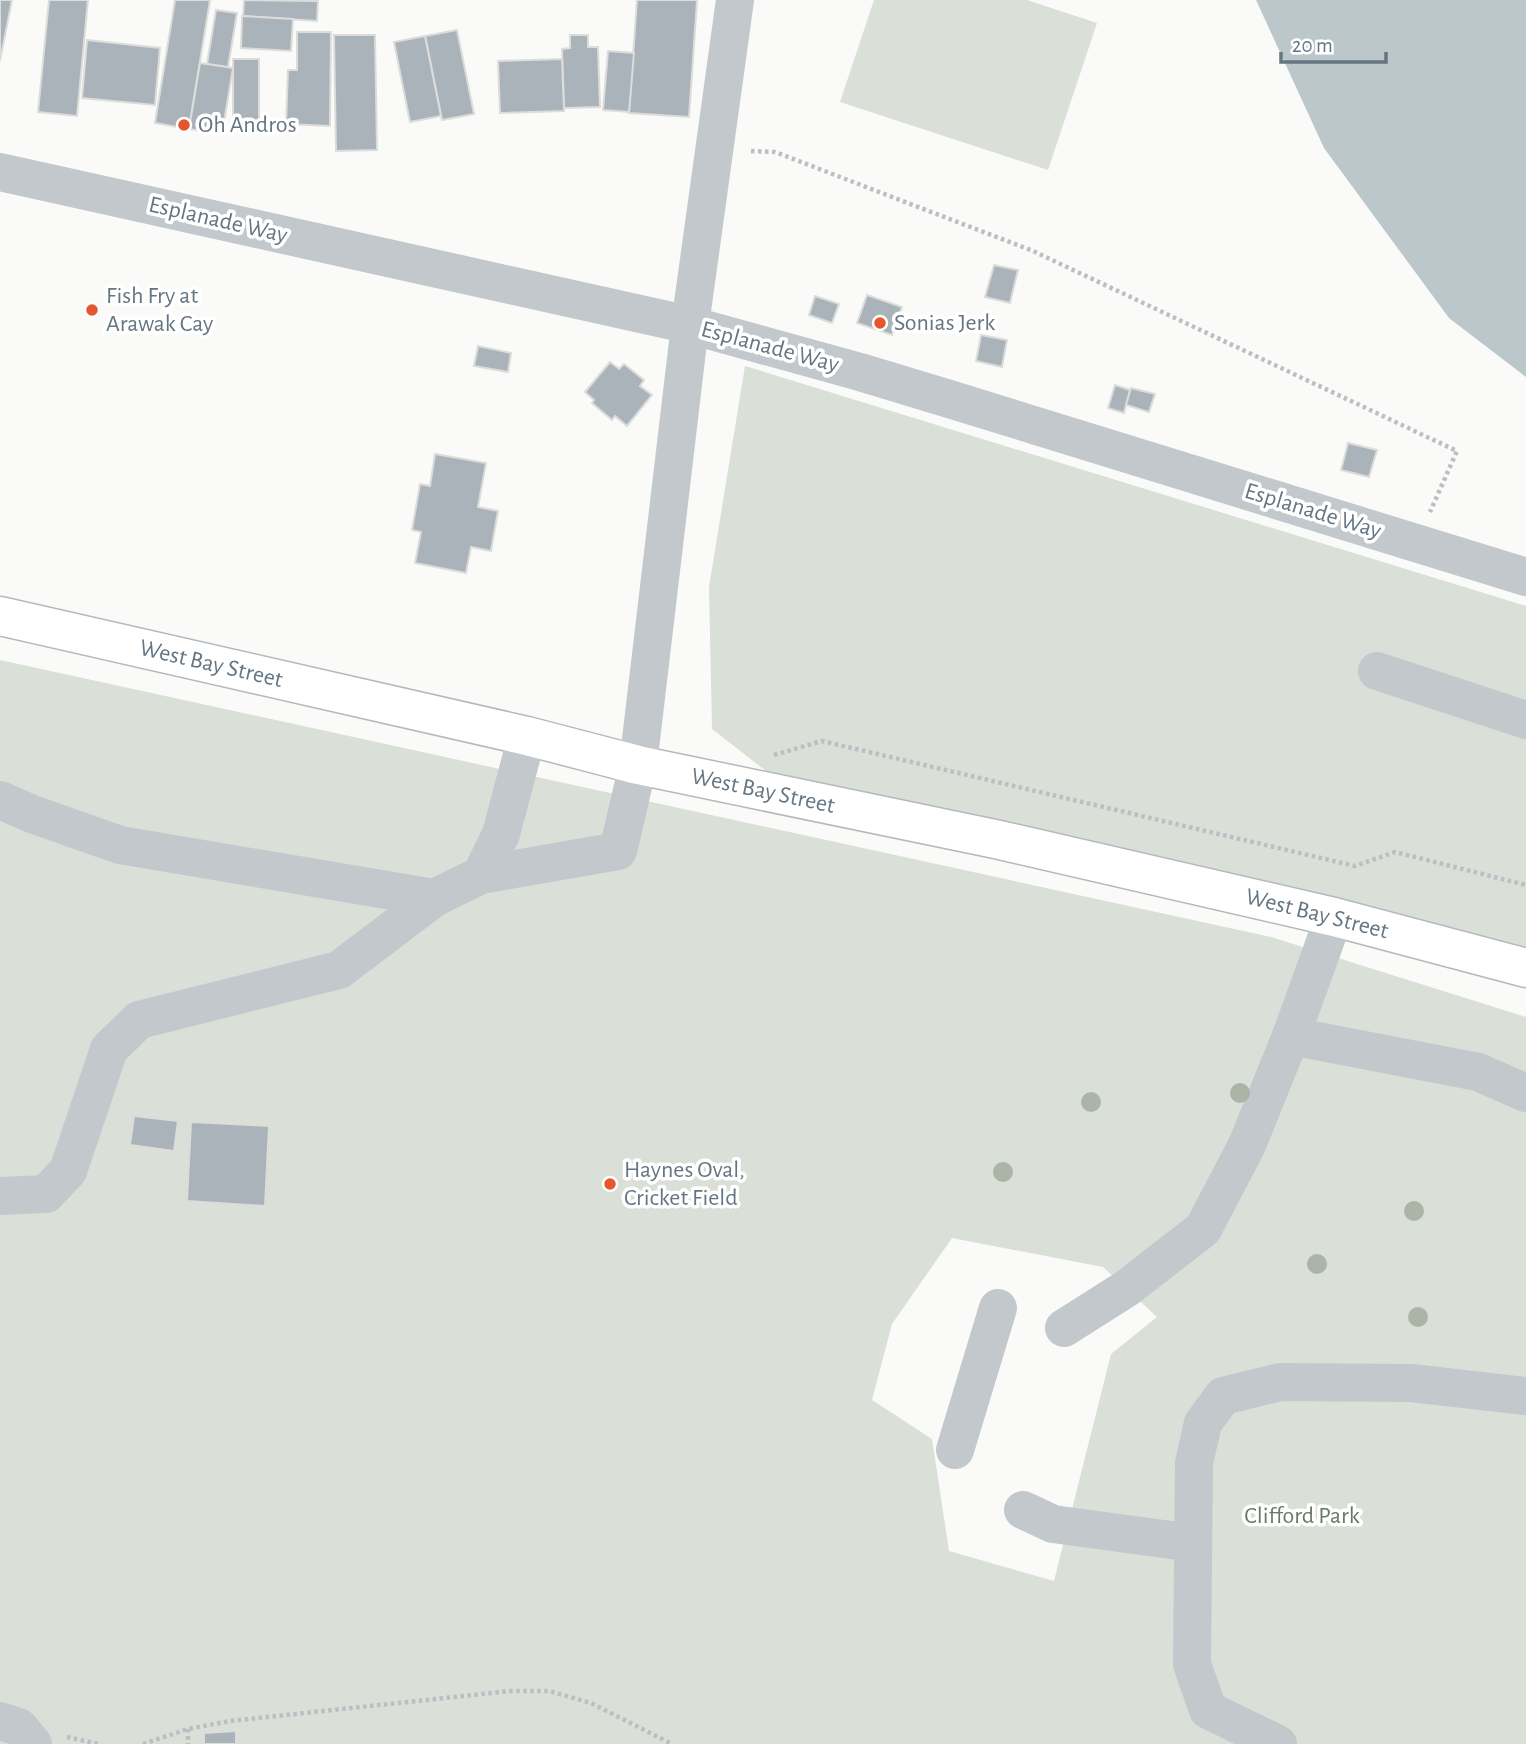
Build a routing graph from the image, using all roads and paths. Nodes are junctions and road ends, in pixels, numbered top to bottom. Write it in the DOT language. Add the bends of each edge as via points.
graph roads {
  1 [pos="736,0"];
  2 [pos="715,148"];
  3 [pos="0,172"];
  4 [pos="690,325"];
  5 [pos="1417,543"];
  6 [pos="1526,577"];
  7 [pos="0,616"];
  8 [pos="1377,671"];
  9 [pos="1526,720"];
  10 [pos="527,736"];
  11 [pos="769,756"];
  12 [pos="638,765"];
  13 [pos="11,815"];
  14 [pos="481,874"];
  15 [pos="1526,885"];
  16 [pos="434,898"];
  17 [pos="1334,917"];
  18 [pos="1526,968"];
  19 [pos="1291,1036"];
  20 [pos="1526,1093"];
  21 [pos="0,1196"];
  22 [pos="998,1308"];
  23 [pos="1064,1328"];
  24 [pos="1526,1396"];
  25 [pos="955,1450"];
  26 [pos="1023,1510"];
  27 [pos="1194,1543"];
  28 [pos="0,1721"];
  29 [pos="188,1729"];
  30 [pos="33,1744"];
  31 [pos="143,1744"];
  32 [pos="188,1744"];
  33 [pos="672,1744"];
  34 [pos="1278,1744"];
  1 -- 2 [label="street"];
  2 -- 4 [label="street"];
  2 -- 5 [label="path" via="775,152 1033,251 1457,451"];
  3 -- 4 [label="street, Esplanade Way"];
  4 -- 5 [label="street, Esplanade Way" via="860,372"];
  4 -- 12 [label="street"];
  5 -- 6 [label="street, Esplanade Way"];
  7 -- 10 [label="highway, West Bay Street"];
  8 -- 9 [label="street"];
  10 -- 12 [label="highway, West Bay Street"];
  10 -- 14 [label="street" via="501,834"];
  11 -- 15 [label="path" via="822,741 1354,866 1395,852"];
  12 -- 14 [label="street" via="618,851"];
  12 -- 17 [label="highway, West Bay Street" via="995,839"];
  13 -- 16 [label="street" via="120,845"];
  14 -- 16 [label="street"];
  16 -- 21 [label="street" via="339,970 139,1020 109,1049 68,1171 46,1194"];
  17 -- 18 [label="highway, West Bay Street"];
  17 -- 19 [label="street"];
  19 -- 20 [label="street" via="1478,1072"];
  19 -- 23 [label="street" via="1247,1145 1203,1229 1127,1288"];
  22 -- 25 [label="street"];
  24 -- 27 [label="street" via="1411,1383 1280,1382 1223,1396 1203,1423 1194,1463"];
  26 -- 27 [label="street" via="1053,1524"];
  27 -- 34 [label="street" via="1192,1664 1208,1710"];
  28 -- 30 [label="street" via="19,1727"];
  29 -- 31 [label="path"];
  29 -- 32 [label="path"];
  29 -- 33 [label="path" via="470,1695 549,1691 591,1703"];
}
